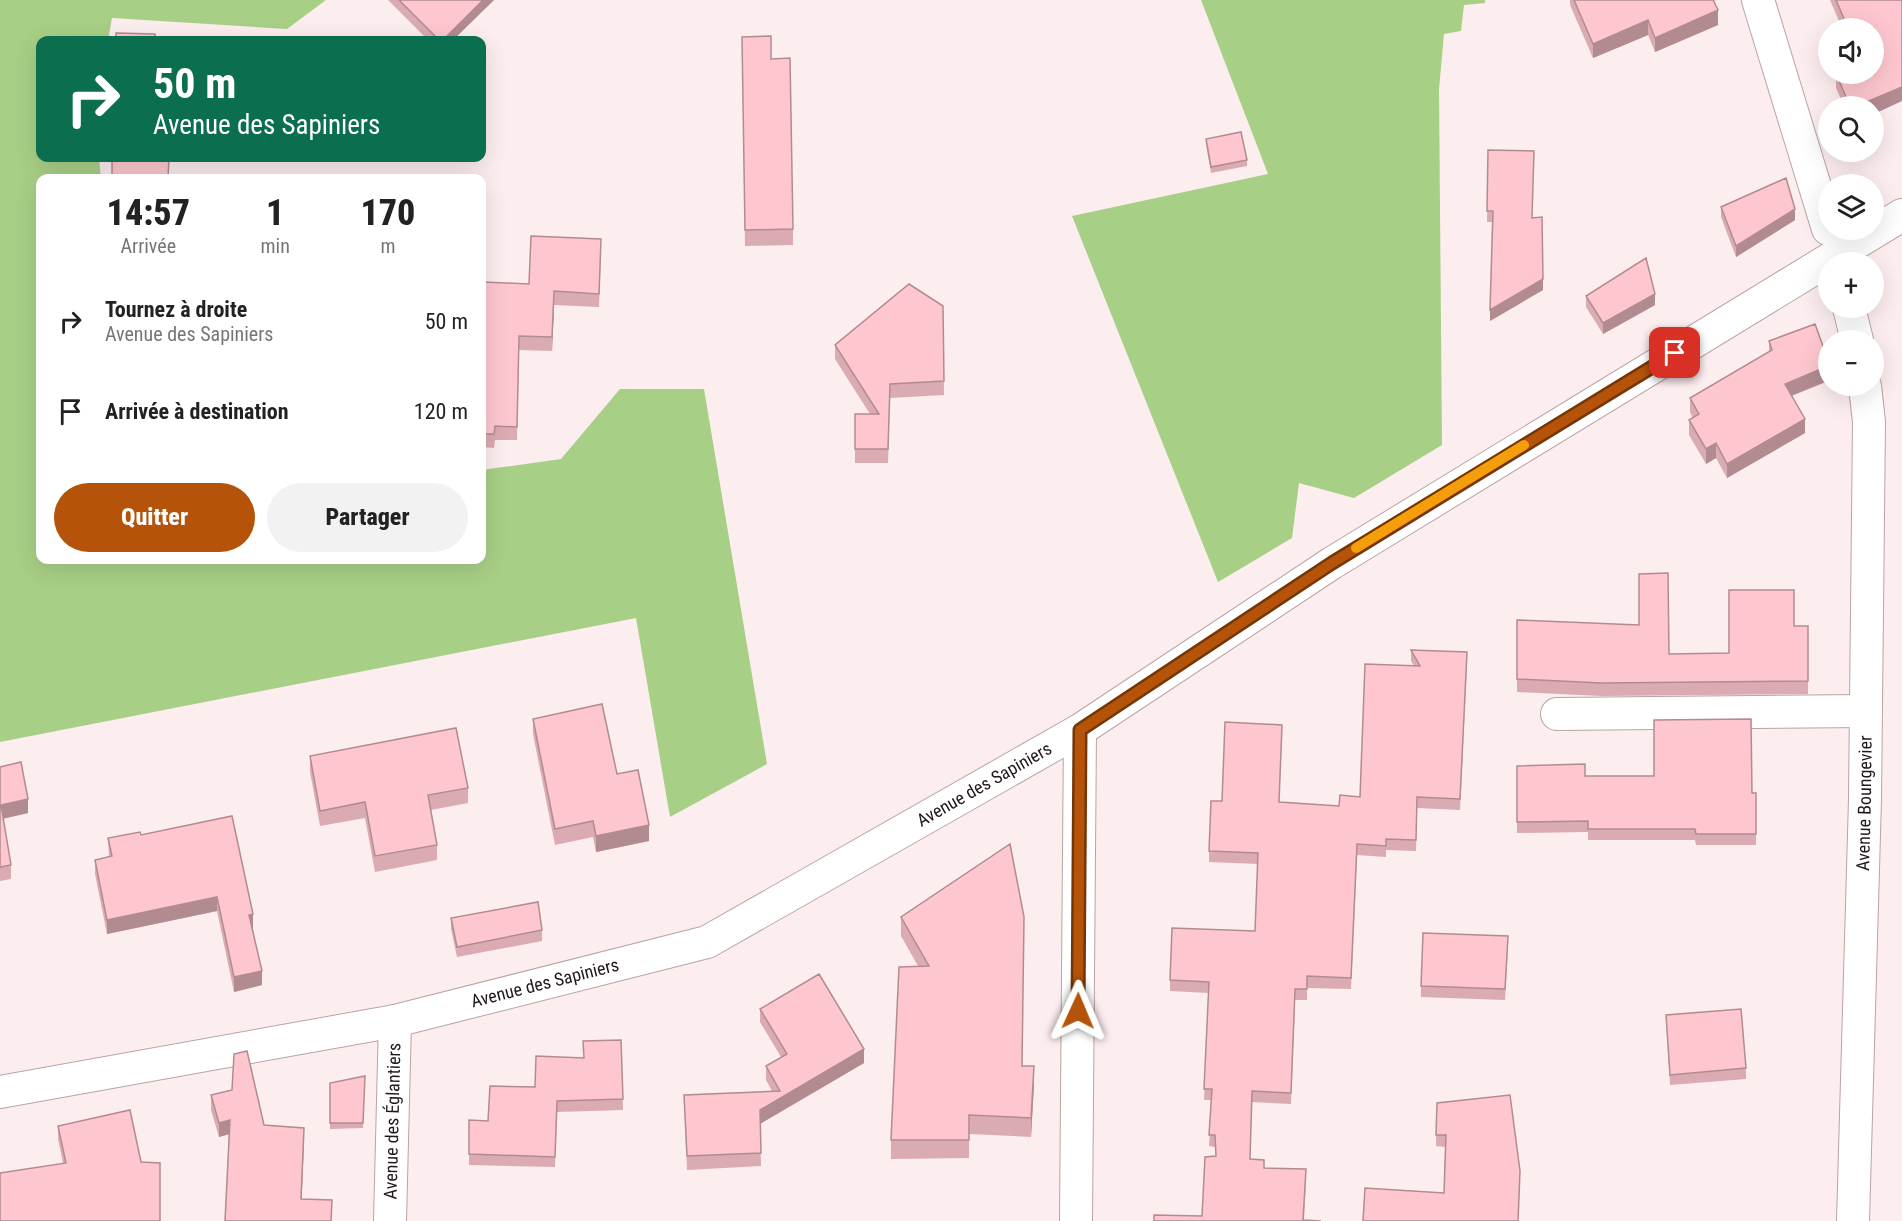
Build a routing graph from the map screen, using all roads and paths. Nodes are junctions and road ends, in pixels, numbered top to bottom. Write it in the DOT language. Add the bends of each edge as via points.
graph roads {
  1 [pos="1758,0"];
  2 [pos="1902,215"];
  3 [pos="1833,244"];
  4 [pos="1866,396"];
  5 [pos="1866,711"];
  6 [pos="1557,714"];
  7 [pos="1080,730"];
  8 [pos="395,1021"];
  9 [pos="0,1092"];
  10 [pos="390,1221"];
  11 [pos="1076,1221"];
  12 [pos="1852,1221"];
  1 -- 3 [label="street"];
  2 -- 3 [label="street, Avenue des Sapiniers"];
  3 -- 7 [label="street, Avenue des Sapiniers" via="1332,563"];
  4 -- 5 [label="street, Avenue Boungevier"];
  5 -- 6 [label="street"];
  5 -- 12 [label="street, Avenue Boungevier"];
  7 -- 8 [label="street, Avenue des Sapiniers" via="707,942"];
  7 -- 11 [label="street"];
  8 -- 9 [label="street, Avenue des Sapiniers"];
  8 -- 10 [label="street, Avenue des Églantiers"];
}
